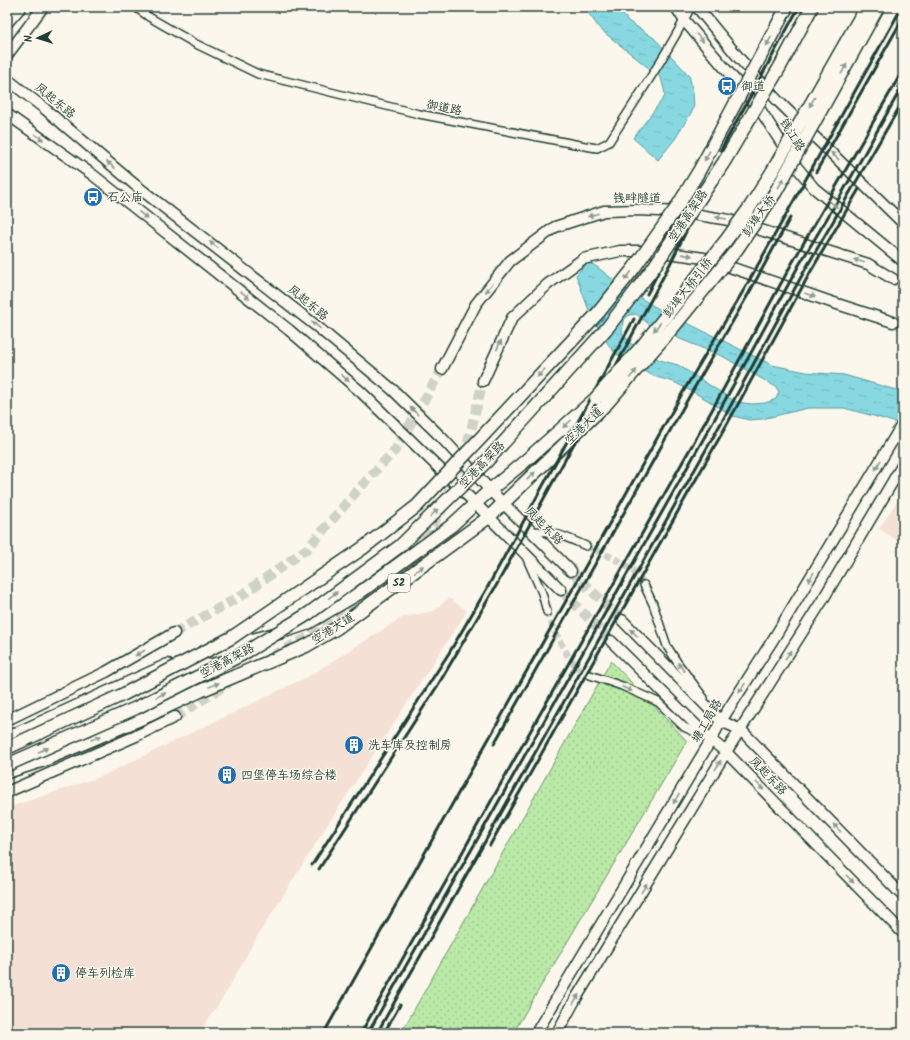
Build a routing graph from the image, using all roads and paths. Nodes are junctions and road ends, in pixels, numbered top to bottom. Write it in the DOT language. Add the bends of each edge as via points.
graph roads {
  1 [pos="21,7"];
  2 [pos="43,7"];
  3 [pos="135,7"];
  4 [pos="676,7"];
  5 [pos="691,7"];
  6 [pos="697,7"];
  7 [pos="787,7"];
  8 [pos="812,7"];
  9 [pos="866,7"];
  10 [pos="878,7"];
  11 [pos="684,20"];
  12 [pos="7,23"];
  13 [pos="7,55"];
  14 [pos="7,79"];
  15 [pos="7,114"];
  16 [pos="903,223"];
  17 [pos="903,261"];
  18 [pos="893,279"];
  19 [pos="893,322"];
  20 [pos="442,369"];
  21 [pos="483,381"];
  22 [pos="602,400"];
  23 [pos="903,422"];
  24 [pos="903,464"];
  25 [pos="490,490"];
  26 [pos="475,503"];
  27 [pos="503,503"];
  28 [pos="489,517"];
  29 [pos="530,531"];
  30 [pos="586,546"];
  31 [pos="522,550"];
  32 [pos="571,571"];
  33 [pos="644,585"];
  34 [pos="561,590"];
  35 [pos="547,612"];
  36 [pos="622,620"];
  37 [pos="174,633"];
  38 [pos="611,641"];
  39 [pos="590,675"];
  40 [pos="175,717"];
  41 [pos="7,720"];
  42 [pos="721,721"];
  43 [pos="741,730"];
  44 [pos="7,738"];
  45 [pos="711,740"];
  46 [pos="7,748"];
  47 [pos="726,752"];
  48 [pos="7,765"];
  49 [pos="7,772"];
  50 [pos="7,792"];
  51 [pos="903,896"];
  52 [pos="903,933"];
  53 [pos="536,1033"];
  54 [pos="557,1033"];
  1 -- 12 [label="main road"];
  2 -- 13 [label="main road"];
  3 -- 11 [label="street, 御道路" via="194,43 258,74 420,114 597,148 609,142"];
  4 -- 11 [label="main road, 钱江路"];
  5 -- 11 [label="street, 御道路"];
  16 -- 6 [label="main road, 钱江路, one-way" via="778,101"];
  7 -- 46 [label="main road, 空港高架路, one-way, bridge" via="699,171 677,208 634,268 598,313 417,506 363,548 231,638 124,694"];
  48 -- 8 [label="main road, 空港高架路, one-way, bridge" via="136,708 241,655 308,614 400,546 486,462 608,327 654,267 724,162"];
  9 -- 22 [label="main road, 彭埠大桥引桥, one-way, bridge" via="750,207"];
  22 -- 10 [label="main road, 彭埠大桥, one-way, bridge" via="675,324 737,249 775,193"];
  11 -- 17 [label="main road, 钱江路, one-way" via="761,111 796,166 814,188"];
  25 -- 14 [label="main road, 凤起东路, one-way" via="442,438 381,380 315,324 134,184"];
  15 -- 26 [label="main road, one-way" via="93,175 288,330 361,392"];
  18 -- 20 [label="main road, 钱畔隧道, one-way" via="868,264 730,220 680,212 604,211 555,227 510,261 476,304"];
  21 -- 19 [label="main road, one-way" via="512,318 548,284 583,259 620,250 654,250 704,258"];
  22 -- 25 [label="main road, 空港大道, one-way"];
  27 -- 22 [label="main road, 空港大道, one-way"];
  23 -- 42 [label="main road, 塘工局路, one-way" via="774,638"];
  43 -- 24 [label="main road, one-way" via="822,601"];
  25 -- 26 [label="main road, 空港大道"];
  25 -- 27 [label="main road, 凤起东路"];
  26 -- 28 [label="main road"];
  26 -- 44 [label="main road, 空港大道" via="451,526 359,593 306,624 164,667"];
  27 -- 28 [label="main road, 空港大道"];
  27 -- 29 [label="main road, 凤起东路"];
  28 -- 31 [label="main road"];
  49 -- 28 [label="main road, 空港大道 / S2, one-way" via="44,760 306,646 337,628"];
  29 -- 30 [label="street" via="543,530 555,533"];
  29 -- 32 [label="main road, 凤起东路"];
  31 -- 34 [label="main road"];
  31 -- 35 [label="street" via="532,568"];
  42 -- 33 [label="street, one-way" via="667,646"];
  42 -- 36 [label="main road, 凤起东路, one-way"];
  37 -- 41 [label="main road, one-way" via="106,672"];
  38 -- 45 [label="main road, 凤起东路"];
  39 -- 45 [label="street, one-way" via="658,702 684,727"];
  40 -- 50 [label="main road"];
  42 -- 43 [label="main road, 凤起东路"];
  42 -- 45 [label="main road, 塘工局路"];
  43 -- 47 [label="main road"];
  51 -- 43 [label="main road, 凤起东路, one-way"];
  45 -- 47 [label="main road, 凤起东路"];
  45 -- 53 [label="main road, 塘工局路, one-way"];
  47 -- 52 [label="main road, 凤起东路, one-way"];
  54 -- 47 [label="main road, one-way"];
}
